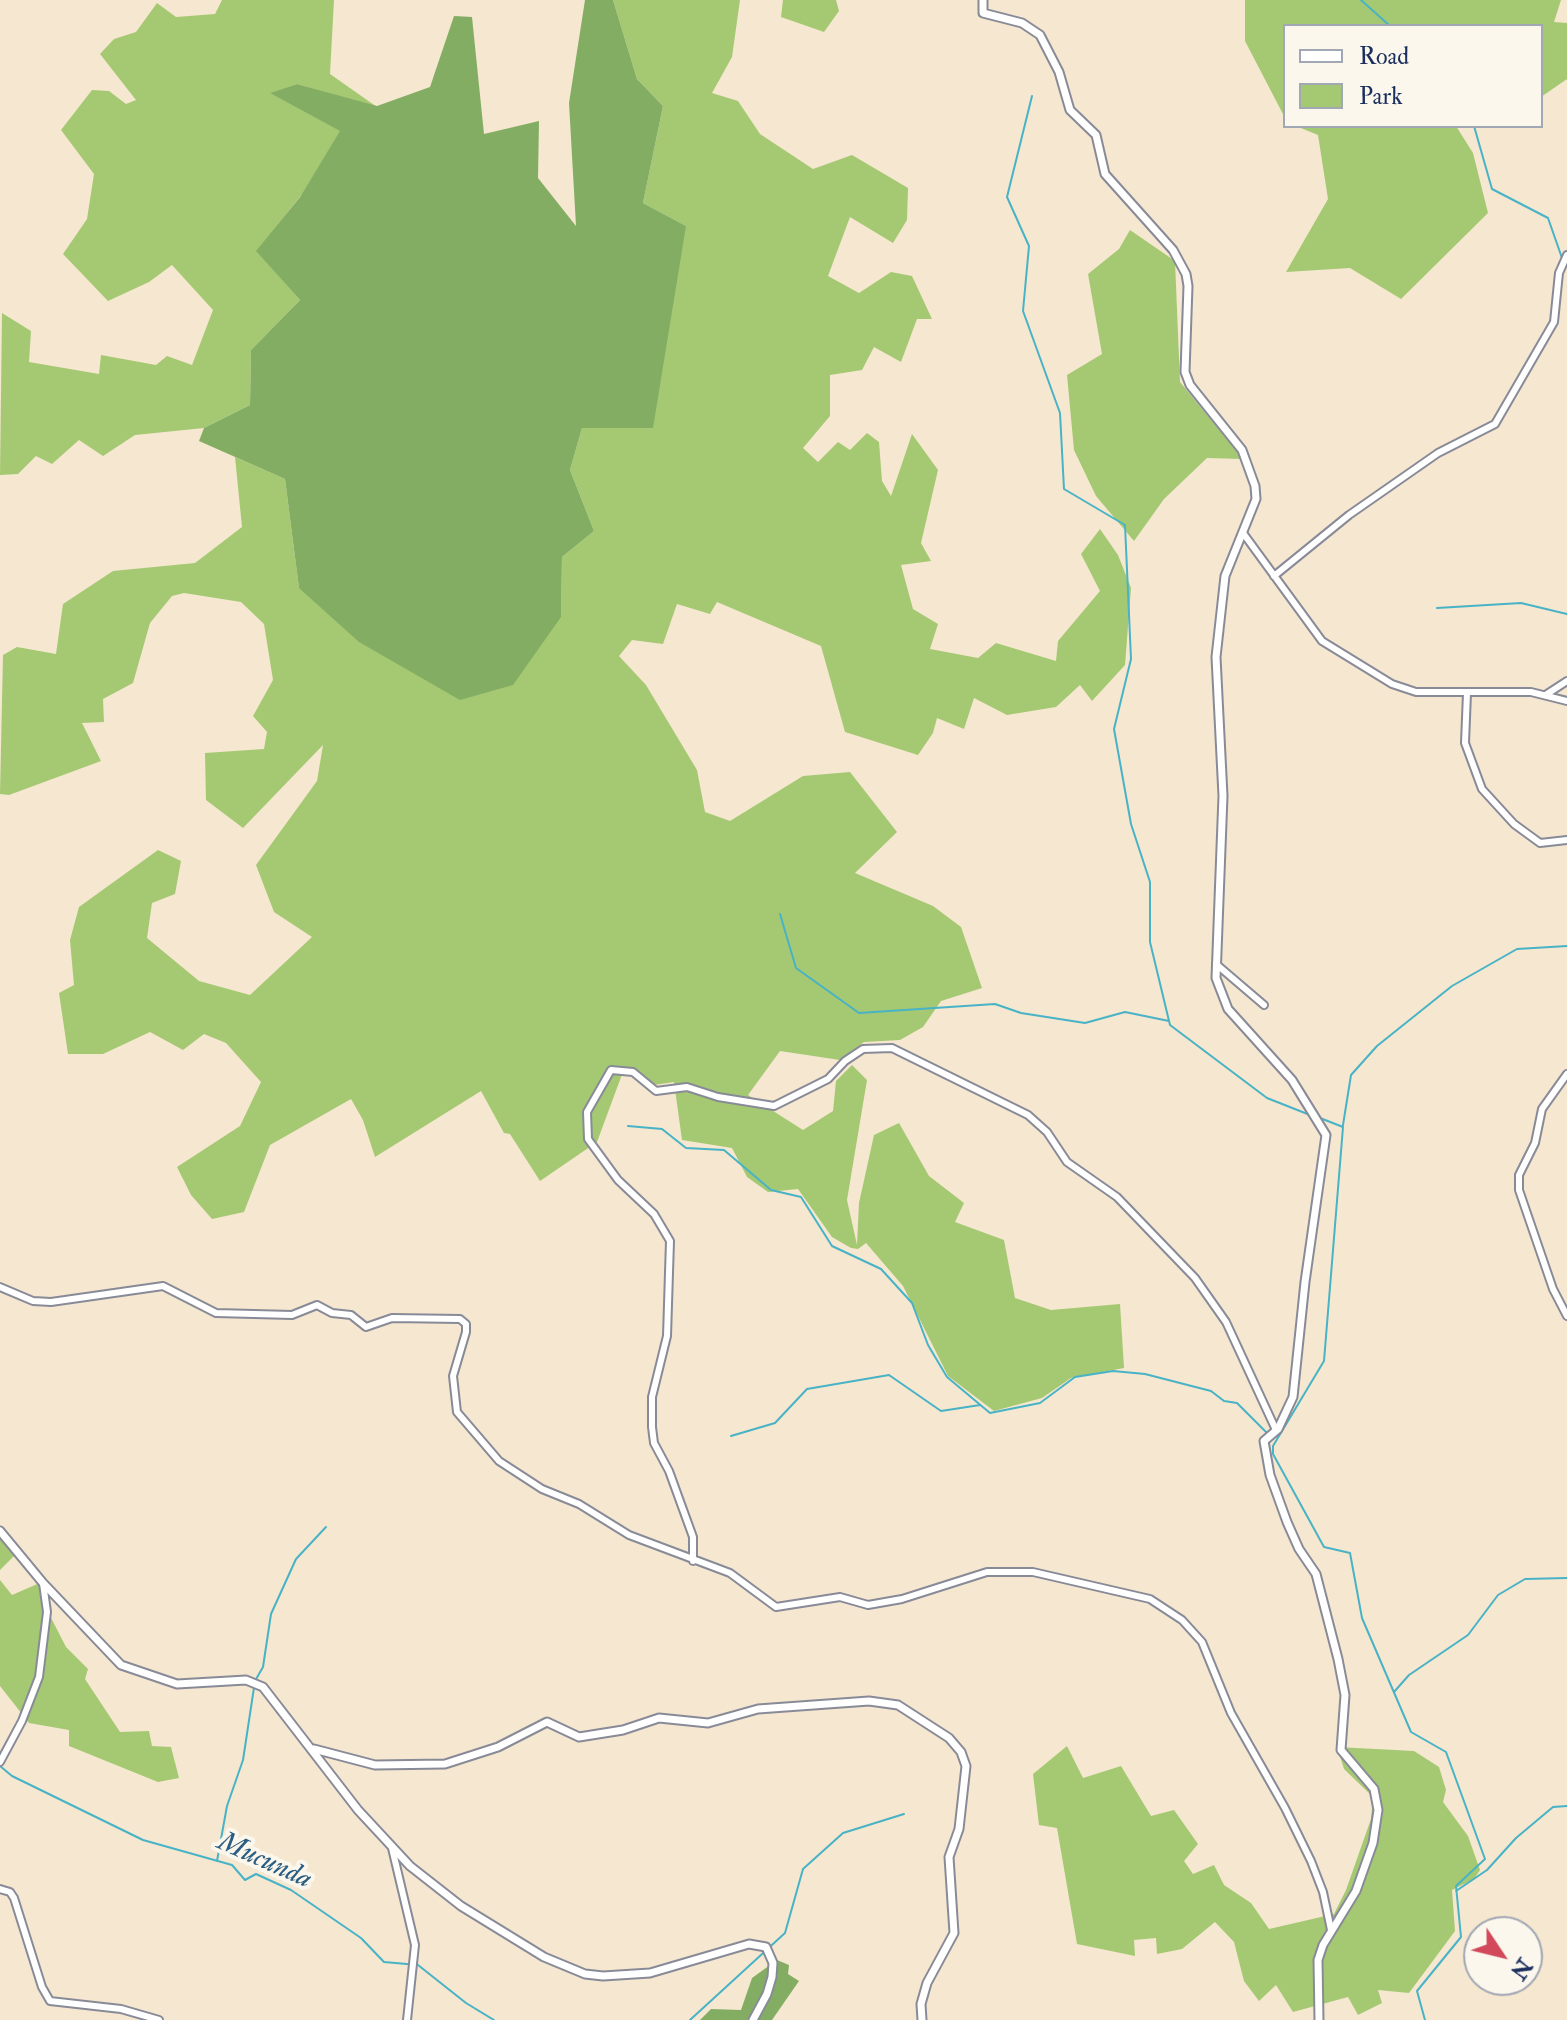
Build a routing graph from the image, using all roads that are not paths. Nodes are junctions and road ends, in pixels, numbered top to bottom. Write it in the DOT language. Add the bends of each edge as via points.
graph roads {
  1 [pos="983,0"];
  2 [pos="1567,255"];
  3 [pos="1243,533"];
  4 [pos="1274,576"];
  5 [pos="1567,681"];
  6 [pos="1467,693"];
  7 [pos="1547,694"];
  8 [pos="1567,701"];
  9 [pos="1567,840"];
  10 [pos="1216,964"];
  11 [pos="1264,1005"];
  12 [pos="1567,1074"];
  13 [pos="0,1287"];
  14 [pos="1567,1316"];
  15 [pos="1275,1431"];
  16 [pos="0,1531"];
  17 [pos="693,1561"];
  18 [pos="43,1583"];
  19 [pos="314,1749"];
  20 [pos="0,1762"];
  21 [pos="392,1848"];
  22 [pos="0,1889"];
  23 [pos="1331,1930"];
  24 [pos="159,2020"];
  25 [pos="407,2020"];
  26 [pos="753,2020"];
  27 [pos="922,2020"];
  28 [pos="1319,2020"];
  1 -- 3 [label="street" via="983,13 1022,23 1040,35 1070,110 1096,135 1105,174 1160,233 1186,274 1185,372 1242,450 1253,476 1256,499"];
  2 -- 4 [label="street" via="1559,273 1554,322 1495,424 1438,453"];
  3 -- 4 [label="street"];
  3 -- 10 [label="street" via="1225,576 1216,657 1223,833"];
  4 -- 6 [label="street" via="1322,641 1392,684 1416,692"];
  5 -- 7 [label="street"];
  6 -- 7 [label="street"];
  6 -- 9 [label="street" via="1465,743 1482,789 1540,843"];
  7 -- 8 [label="street"];
  10 -- 11 [label="street"];
  10 -- 15 [label="street" via="1228,1009 1292,1080 1326,1135 1293,1397"];
  12 -- 14 [label="street" via="1542,1109 1535,1143 1519,1175 1519,1190"];
  13 -- 17 [label="street" via="33,1301 51,1302 163,1286 216,1313 292,1315 317,1305 351,1315 366,1327 392,1318 460,1319 466,1332 453,1376 454,1400 462,1420 484,1446 542,1489 579,1504 629,1535"];
  15 -- 17 [label="street" via="1226,1322 1195,1278 1117,1197 1067,1162 1028,1115 892,1048 863,1049 828,1079 774,1106 687,1087 656,1091 633,1072 611,1070 587,1112 588,1139 618,1180 654,1214 670,1241 667,1336 652,1397 652,1427 693,1537"];
  15 -- 23 [label="street" via="1264,1441 1270,1475 1299,1549 1316,1574 1338,1659 1345,1695 1341,1750 1374,1789 1378,1810 1362,1876"];
  16 -- 18 [label="street"];
  17 -- 23 [label="street" via="730,1573 776,1607 840,1597 868,1605 893,1601 987,1572 1033,1572 1162,1604 1202,1642 1231,1713 1311,1861"];
  18 -- 19 [label="street" via="121,1665 177,1684 255,1681"];
  18 -- 20 [label="street" via="47,1612 39,1677"];
  19 -- 21 [label="street"];
  19 -- 27 [label="street" via="375,1765 445,1764 498,1747 547,1722 579,1737 659,1718 708,1723 758,1709 869,1701 898,1705 949,1738 966,1766 959,1829 949,1857 954,1933 927,1983"];
  21 -- 25 [label="street" via="415,1945"];
  21 -- 26 [label="street" via="461,1906 544,1957 585,1974 650,1973 758,1943 773,1963 767,1994"];
  22 -- 24 [label="street" via="14,1898 50,2001 121,2009"];
  23 -- 28 [label="street" via="1318,1960"];
}
